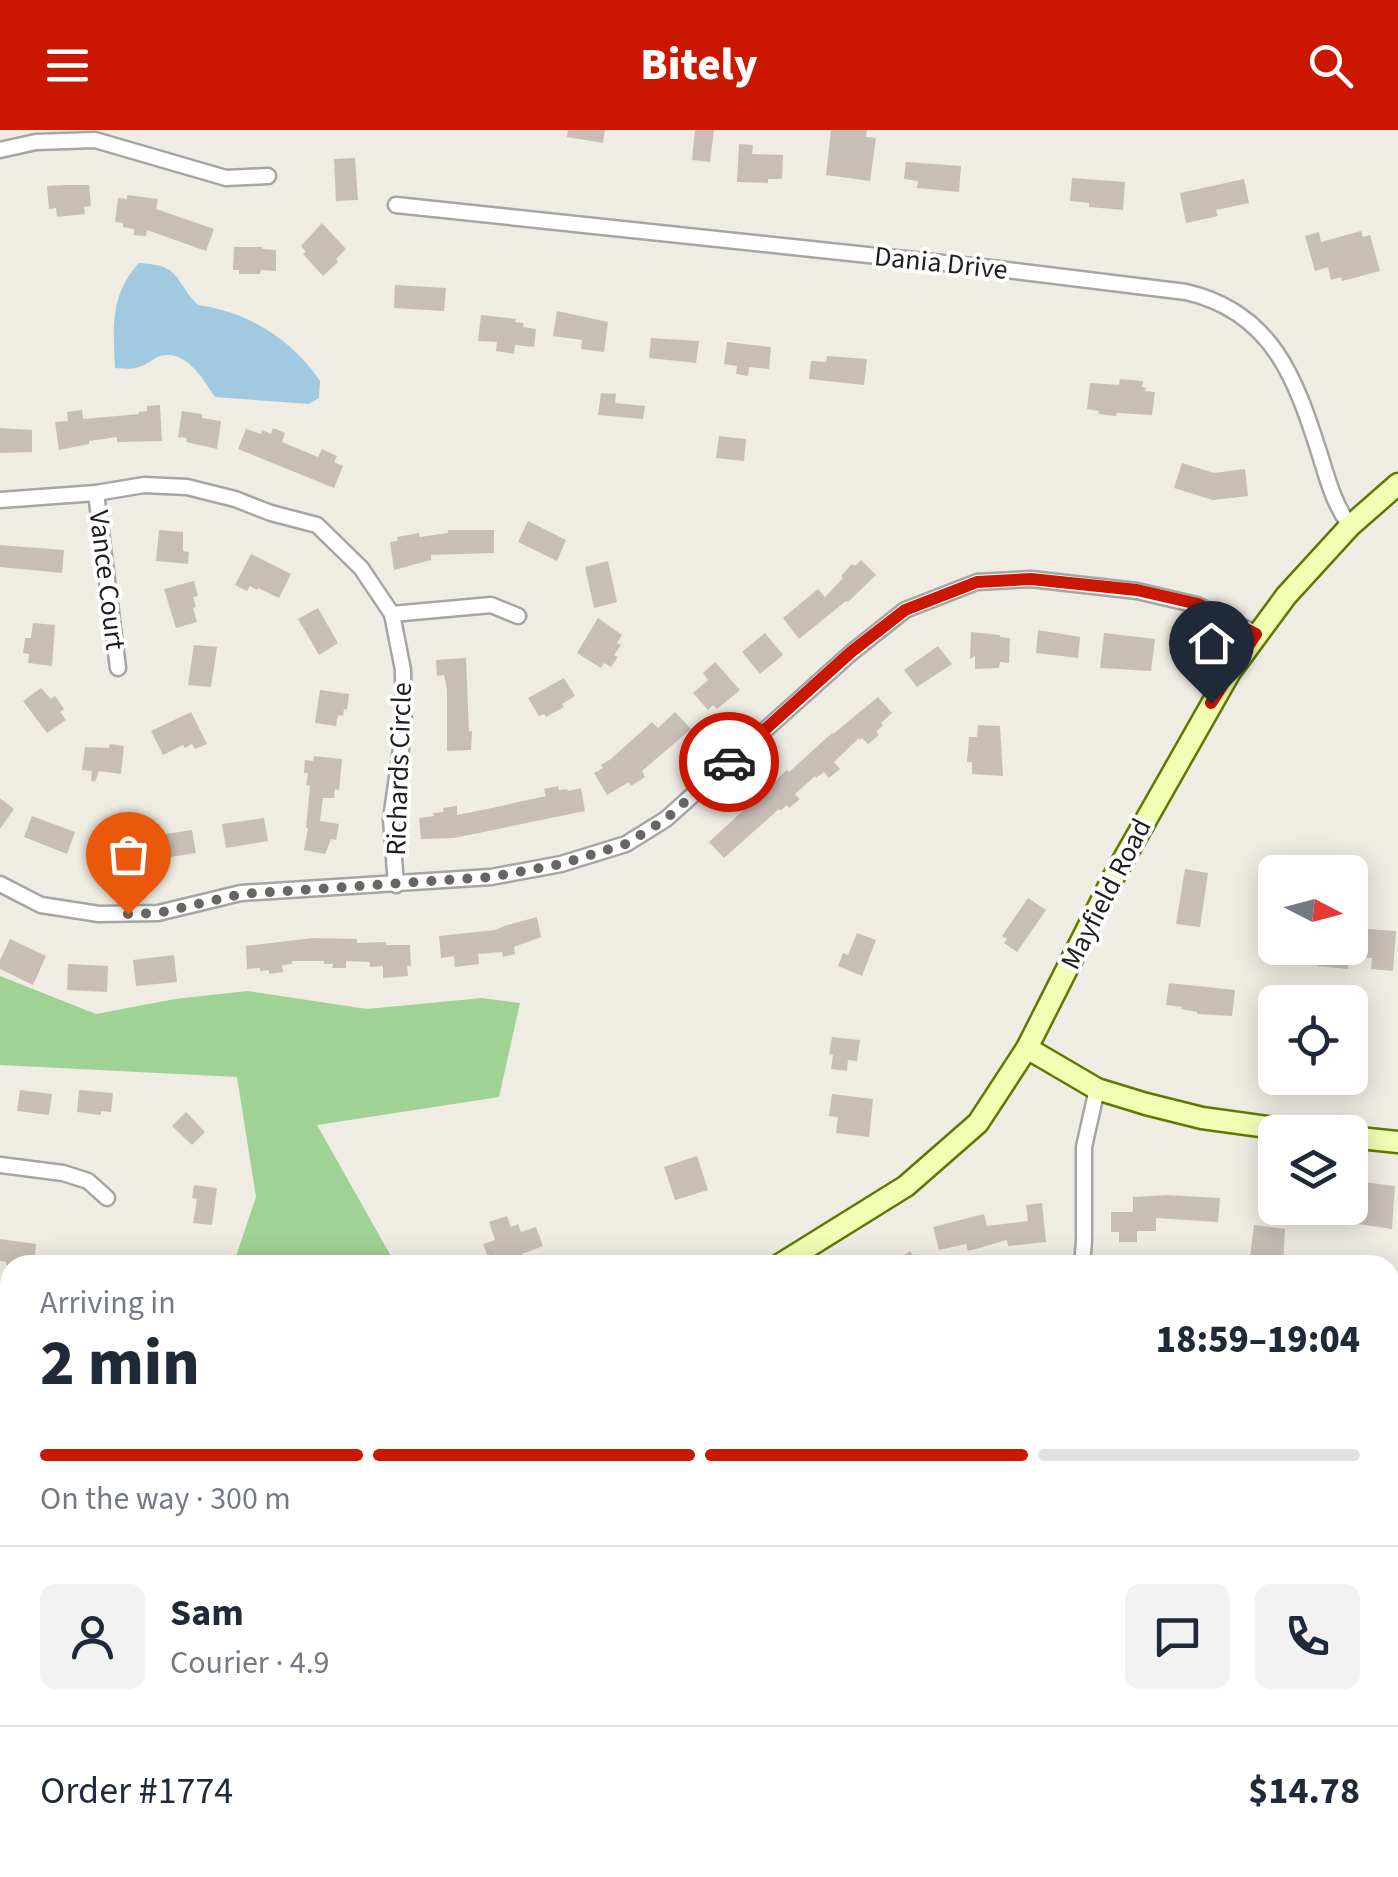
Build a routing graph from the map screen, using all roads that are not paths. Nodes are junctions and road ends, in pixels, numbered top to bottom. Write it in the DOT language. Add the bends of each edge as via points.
graph roads {
  1 [pos="91,135"];
  2 [pos="0,150"];
  3 [pos="268,176"];
  4 [pos="396,205"];
  5 [pos="1398,484"];
  6 [pos="96,493"];
  7 [pos="0,500"];
  8 [pos="1350,526"];
  9 [pos="392,614"];
  10 [pos="518,616"];
  11 [pos="1256,634"];
  12 [pos="118,668"];
  13 [pos="0,884"];
  14 [pos="396,885"];
  15 [pos="1027,1048"];
  16 [pos="1097,1089"];
  17 [pos="1258,1126"];
  18 [pos="1368,1139"];
  19 [pos="1398,1142"];
  20 [pos="0,1165"];
  21 [pos="108,1198"];
  22 [pos="795,1255"];
  23 [pos="1083,1255"];
  1 -- 2 [label="street"];
  1 -- 3 [label="street" via="226,178"];
  4 -- 8 [label="street, Dania Drive" via="1206,297 1253,325 1283,359"];
  5 -- 8 [label="street, Mayfield Road"];
  6 -- 7 [label="street, Richards Circle"];
  6 -- 9 [label="street, Richards Circle" via="187,487 317,526 362,568"];
  6 -- 12 [label="street, Vance Court"];
  8 -- 11 [label="street, Mayfield Road"];
  9 -- 10 [label="street" via="490,604"];
  9 -- 14 [label="street, Richards Circle" via="403,670 404,728 391,819"];
  11 -- 14 [label="street" via="1198,604 1137,590 1031,579 977,582 905,610 666,819 626,844 491,877"];
  11 -- 15 [label="street, Mayfield Road" via="1152,807"];
  13 -- 14 [label="street" via="41,905 99,914 158,913 242,894"];
  15 -- 16 [label="street"];
  15 -- 22 [label="street, Mayfield Road" via="978,1123 906,1186"];
  16 -- 17 [label="street"];
  16 -- 23 [label="street" via="1084,1146"];
  18 -- 19 [label="street"];
  20 -- 21 [label="street" via="64,1173"];
}
